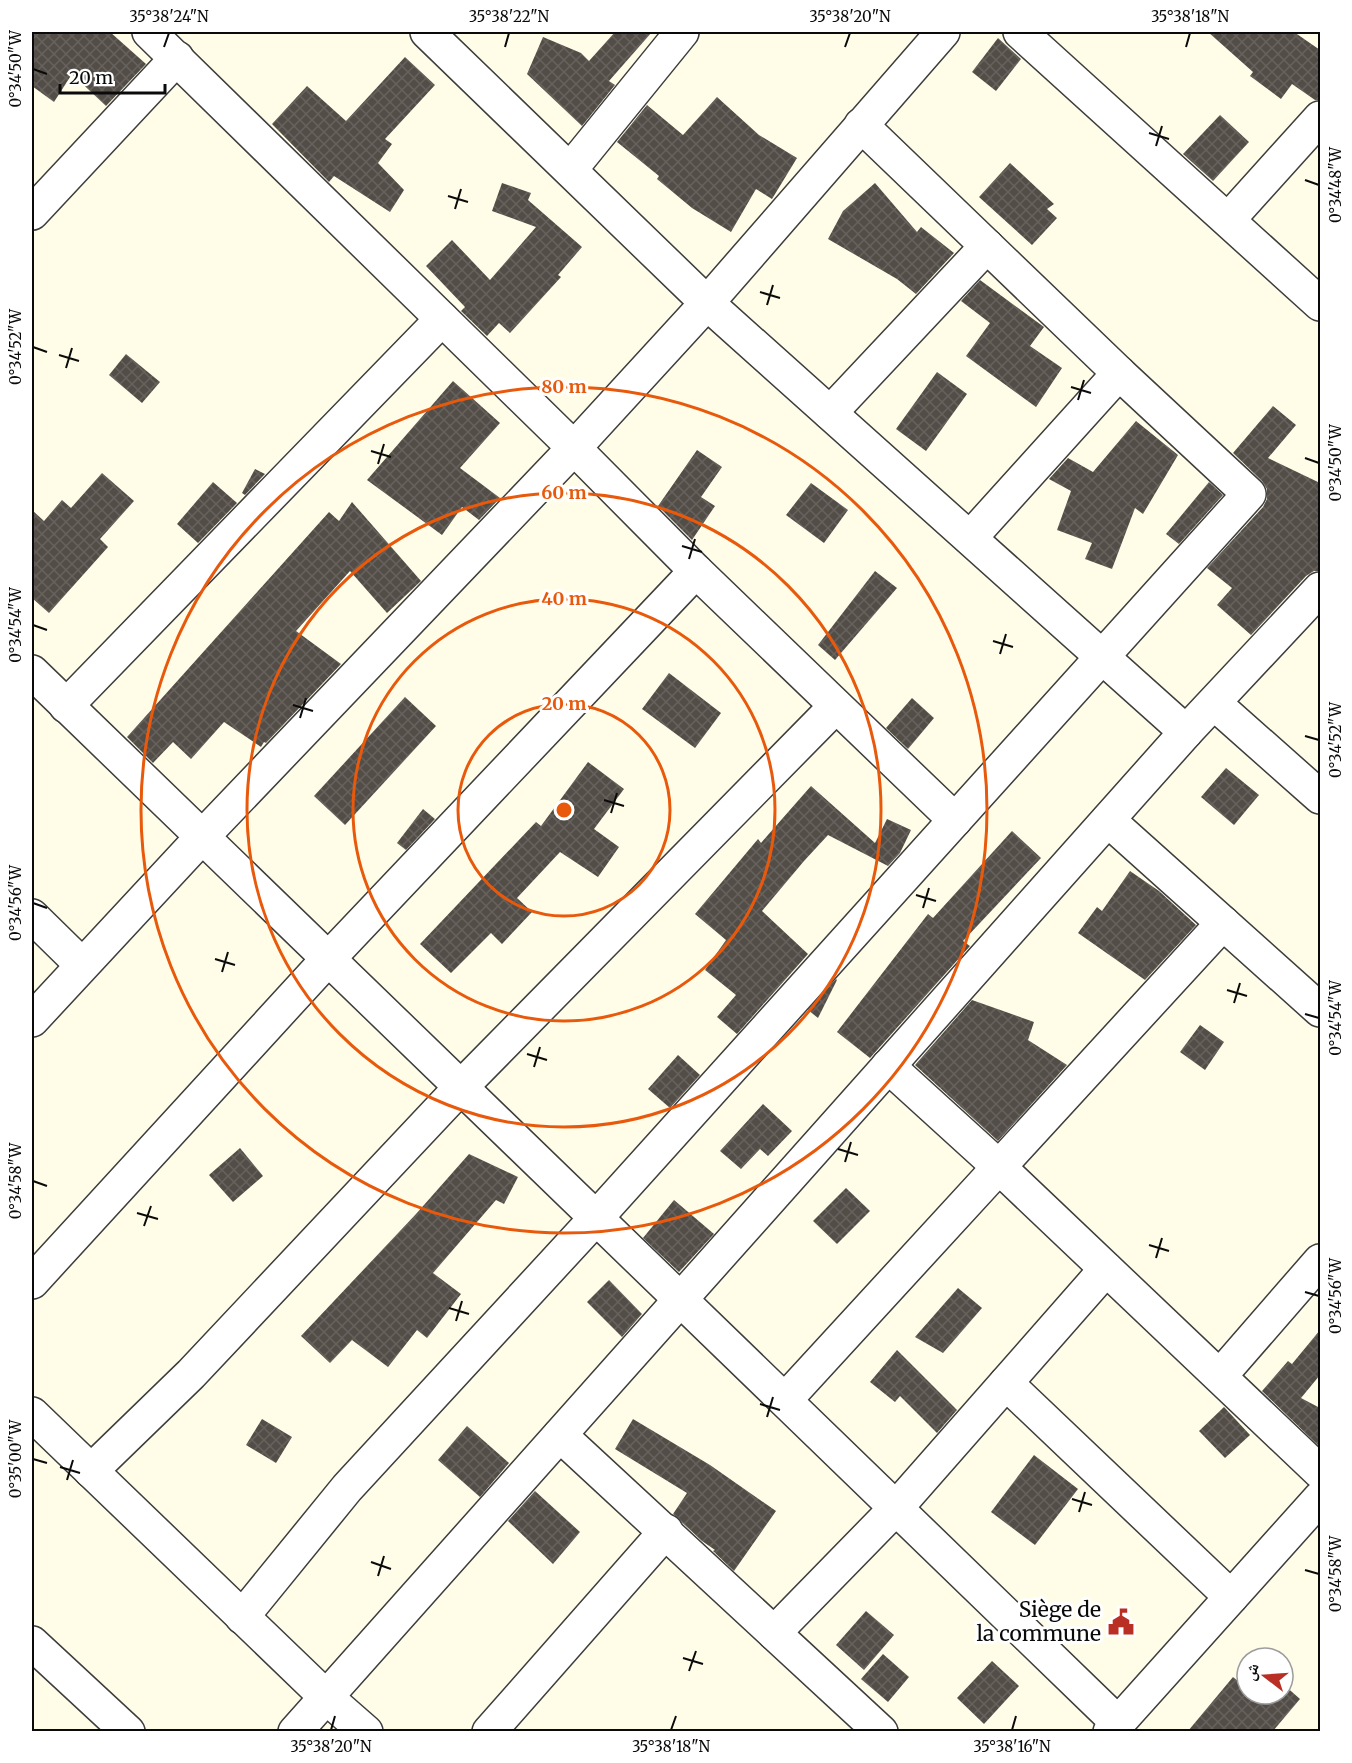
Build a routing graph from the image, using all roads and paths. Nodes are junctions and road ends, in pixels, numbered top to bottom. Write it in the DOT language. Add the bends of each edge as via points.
graph roads {
  1 [pos="149,32"];
  2 [pos="682,32"];
  3 [pos="942,32"];
  4 [pos="1020,32"];
  5 [pos="432,33"];
  6 [pos="177,58"];
  7 [pos="1320,118"];
  8 [pos="861,125"];
  9 [pos="570,170"];
  10 [pos="32,213"];
  11 [pos="1228,220"];
  12 [pos="987,246"];
  13 [pos="707,303"];
  14 [pos="1320,304"];
  15 [pos="442,319"];
  16 [pos="1119,373"];
  17 [pos="830,413"];
  18 [pos="574,448"];
  19 [pos="970,538"];
  20 [pos="696,571"];
  21 [pos="1320,589"];
  22 [pos="1103,657"];
  23 [pos="32,672"];
  24 [pos="1214,703"];
  25 [pos="66,706"];
  26 [pos="836,706"];
  27 [pos="1186,732"];
  28 [pos="1320,797"];
  29 [pos="955,820"];
  30 [pos="1108,820"];
  31 [pos="202,837"];
  32 [pos="32,916"];
  33 [pos="1223,923"];
  34 [pos="328,959"];
  35 [pos="82,965"];
  36 [pos="1320,1010"];
  37 [pos="32,1020"];
  38 [pos="888,1066"];
  39 [pos="461,1087"];
  40 [pos="999,1167"];
  41 [pos="596,1218"];
  42 [pos="1320,1261"];
  43 [pos="1106,1269"];
  44 [pos="32,1282"];
  45 [pos="680,1299"];
  46 [pos="1220,1376"];
  47 [pos="1006,1383"];
  48 [pos="785,1400"];
  49 [pos="32,1414"];
  50 [pos="560,1435"];
  51 [pos="91,1471"];
  52 [pos="1320,1472"];
  53 [pos="1320,1498"];
  54 [pos="896,1508"];
  55 [pos="666,1531"];
  56 [pos="1231,1598"];
  57 [pos="242,1617"];
  58 [pos="774,1633"];
  59 [pos="32,1644"];
  60 [pos="326,1697"];
  61 [pos="1114,1727"];
  62 [pos="128,1731"];
  63 [pos="295,1731"];
  64 [pos="366,1731"];
  65 [pos="489,1731"];
  66 [pos="881,1731"];
  1 -- 6 [label="street"];
  2 -- 9 [label="street"];
  3 -- 8 [label="street"];
  4 -- 11 [label="street"];
  5 -- 9 [label="street"];
  6 -- 10 [label="street"];
  6 -- 15 [label="street"];
  7 -- 11 [label="street"];
  8 -- 12 [label="street"];
  8 -- 13 [label="street"];
  9 -- 13 [label="street"];
  11 -- 14 [label="street"];
  12 -- 16 [label="street"];
  12 -- 17 [label="street"];
  13 -- 17 [label="street"];
  13 -- 18 [label="street"];
  15 -- 18 [label="street"];
  15 -- 25 [label="street"];
  16 -- 19 [label="street"];
  16 -- 22 [label="street" via="1249,494"];
  17 -- 19 [label="street"];
  18 -- 20 [label="street"];
  18 -- 31 [label="street"];
  19 -- 22 [label="street"];
  20 -- 26 [label="street"];
  20 -- 34 [label="street"];
  21 -- 24 [label="street"];
  22 -- 27 [label="street"];
  22 -- 29 [label="street"];
  23 -- 25 [label="street"];
  24 -- 27 [label="street"];
  24 -- 28 [label="street"];
  25 -- 31 [label="street"];
  26 -- 29 [label="street"];
  26 -- 39 [label="street"];
  27 -- 30 [label="street"];
  29 -- 41 [label="street"];
  30 -- 33 [label="street"];
  30 -- 38 [label="street"];
  31 -- 34 [label="street"];
  31 -- 35 [label="street"];
  32 -- 35 [label="street"];
  33 -- 36 [label="street"];
  33 -- 40 [label="street"];
  34 -- 39 [label="street"];
  34 -- 44 [label="street"];
  35 -- 37 [label="street"];
  38 -- 40 [label="street"];
  38 -- 45 [label="street"];
  39 -- 41 [label="street"];
  39 -- 51 [label="street" via="191,1374"];
  40 -- 43 [label="street"];
  40 -- 48 [label="street"];
  41 -- 45 [label="street"];
  41 -- 57 [label="street" via="347,1488"];
  42 -- 46 [label="street"];
  43 -- 46 [label="street"];
  43 -- 47 [label="street"];
  45 -- 48 [label="street"];
  45 -- 50 [label="street"];
  46 -- 52 [label="street"];
  47 -- 54 [label="street"];
  47 -- 56 [label="street"];
  48 -- 54 [label="street"];
  49 -- 51 [label="street"];
  50 -- 55 [label="street"];
  50 -- 60 [label="street"];
  51 -- 57 [label="street"];
  53 -- 56 [label="street"];
  54 -- 58 [label="street"];
  54 -- 61 [label="street"];
  55 -- 58 [label="street"];
  55 -- 65 [label="street"];
  56 -- 61 [label="street"];
  57 -- 60 [label="street"];
  58 -- 66 [label="street"];
  59 -- 62 [label="street"];
  60 -- 63 [label="street"];
  60 -- 64 [label="street"];
}
